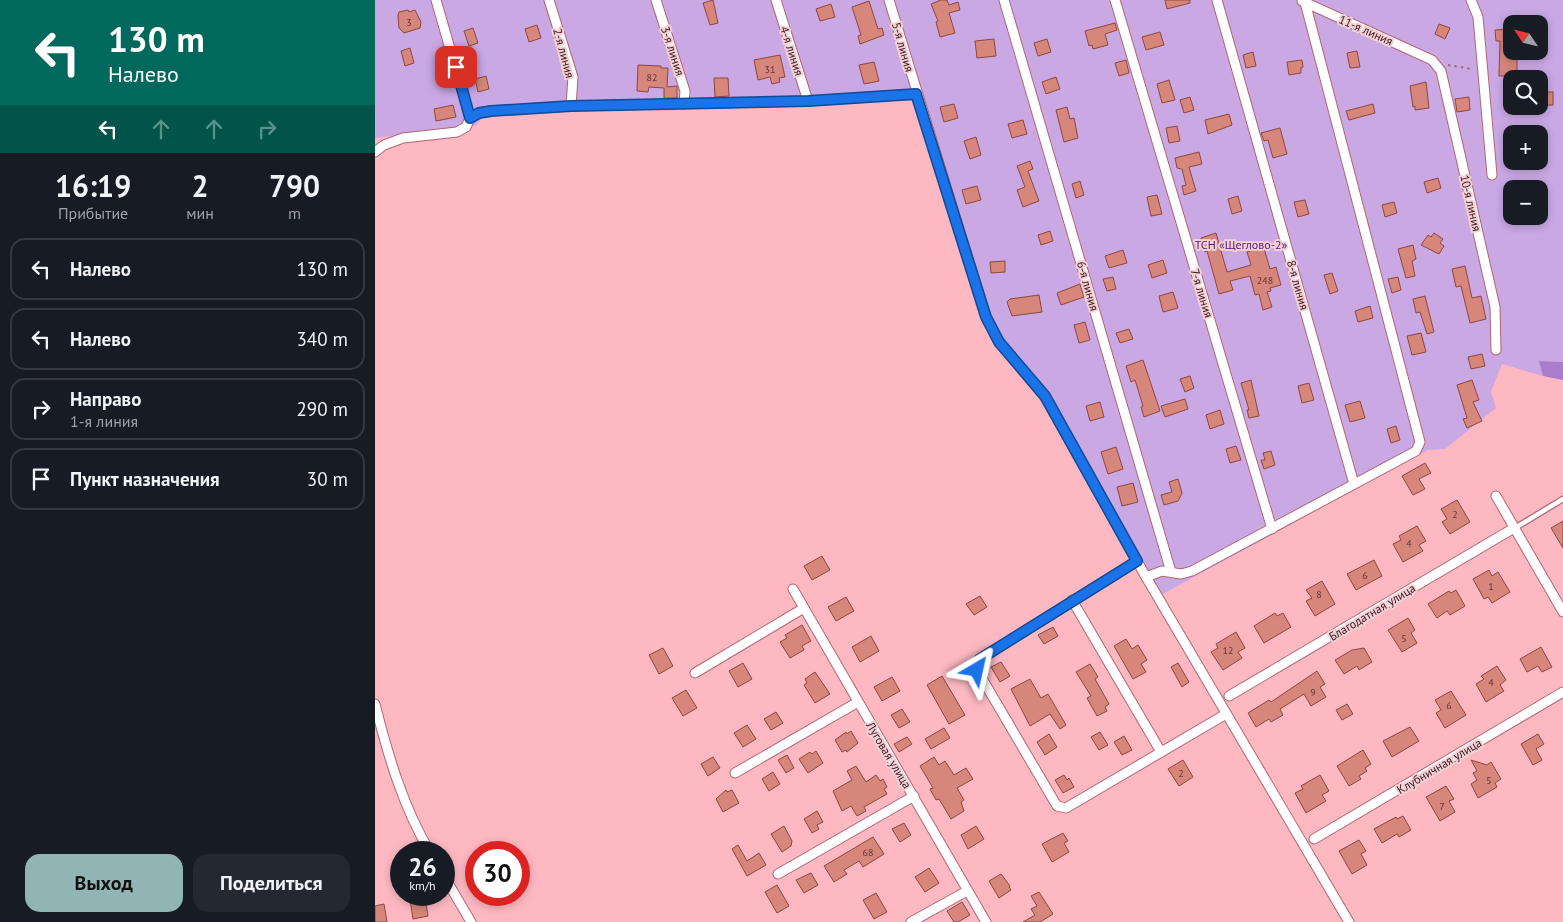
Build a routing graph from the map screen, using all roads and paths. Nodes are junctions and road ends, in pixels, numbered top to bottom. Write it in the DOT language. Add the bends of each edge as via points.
graph roads {
  1 [pos="436,0"];
  2 [pos="549,0"];
  3 [pos="656,0"];
  4 [pos="776,0"];
  5 [pos="889,0"];
  6 [pos="1004,0"];
  7 [pos="1115,0"];
  8 [pos="1217,0"];
  9 [pos="1471,0"];
  10 [pos="1302,1"];
  11 [pos="1432,60"];
  12 [pos="1452,66"];
  13 [pos="1482,70"];
  14 [pos="916,94"];
  15 [pos="808,101"];
  16 [pos="684,104"];
  17 [pos="571,106"];
  18 [pos="470,118"];
  19 [pos="375,152"];
  20 [pos="1492,175"];
  21 [pos="1496,350"];
  22 [pos="1355,484"];
  23 [pos="1496,496"];
  24 [pos="1563,499"];
  25 [pos="1514,528"];
  26 [pos="1272,529"];
  27 [pos="1137,561"];
  28 [pos="1171,572"];
  29 [pos="1145,577"];
  30 [pos="793,589"];
  31 [pos="1072,600"];
  32 [pos="804,608"];
  33 [pos="1563,612"];
  34 [pos="695,673"];
  35 [pos="1563,692"];
  36 [pos="1229,696"];
  37 [pos="858,702"];
  38 [pos="375,704"];
  39 [pos="1226,714"];
  40 [pos="1161,752"];
  41 [pos="735,773"];
  42 [pos="914,796"];
  43 [pos="1314,839"];
  44 [pos="423,841"];
  45 [pos="778,874"];
  46 [pos="967,890"];
  47 [pos="455,895"];
  48 [pos="471,922"];
  49 [pos="911,922"];
  50 [pos="986,922"];
  51 [pos="1349,922"];
  1 -- 18 [label="street"];
  2 -- 17 [label="street, 2-я линия" via="573,77"];
  3 -- 16 [label="street, 3-я линия" via="685,91"];
  4 -- 15 [label="street, 4-я линия"];
  5 -- 14 [label="street, 5-я линия"];
  6 -- 28 [label="street, 6-я линия"];
  7 -- 26 [label="street, 7-я линия"];
  8 -- 22 [label="street, 8-я линия"];
  9 -- 13 [label="street" via="1478,17"];
  10 -- 11 [label="street, 11-я линия"];
  10 -- 22 [label="street" via="1420,442 1416,451"];
  11 -- 21 [label="street, 10-я линия" via="1441,71 1495,307"];
  12 -- 13 [label="path"];
  13 -- 20 [label="street"];
  14 -- 15 [label="street"];
  14 -- 27 [label="street, 5-я линия" via="986,317 999,342 1045,396"];
  15 -- 16 [label="street"];
  16 -- 17 [label="street"];
  17 -- 18 [label="street" via="491,111"];
  18 -- 19 [label="street" via="467,126 457,132 403,138"];
  22 -- 26 [label="street"];
  23 -- 25 [label="street"];
  24 -- 25 [label="lane"];
  25 -- 33 [label="street"];
  25 -- 36 [label="street, Благодатная улица"];
  26 -- 28 [label="street" via="1192,571"];
  27 -- 29 [label="street, 5-я линия"];
  27 -- 31 [label="street"];
  28 -- 29 [label="street" via="1162,571"];
  29 -- 39 [label="street, 5-я линия"];
  30 -- 32 [label="street, Луговая улица"];
  31 -- 40 [label="street"];
  31 -- 40 [label="street" via="980,659 976,664 977,670 1061,808"];
  32 -- 34 [label="street"];
  32 -- 37 [label="street, Луговая улица"];
  35 -- 43 [label="street, Клубничная улица"];
  37 -- 41 [label="street"];
  37 -- 42 [label="street, Луговая улица"];
  38 -- 44 [label="street" via="388,754"];
  39 -- 40 [label="street"];
  39 -- 51 [label="street, 5-я линия"];
  42 -- 45 [label="street"];
  42 -- 46 [label="street, Луговая улица"];
  46 -- 49 [label="street"];
  46 -- 50 [label="street, Луговая улица"];
  47 -- 48 [label="street"];
}
